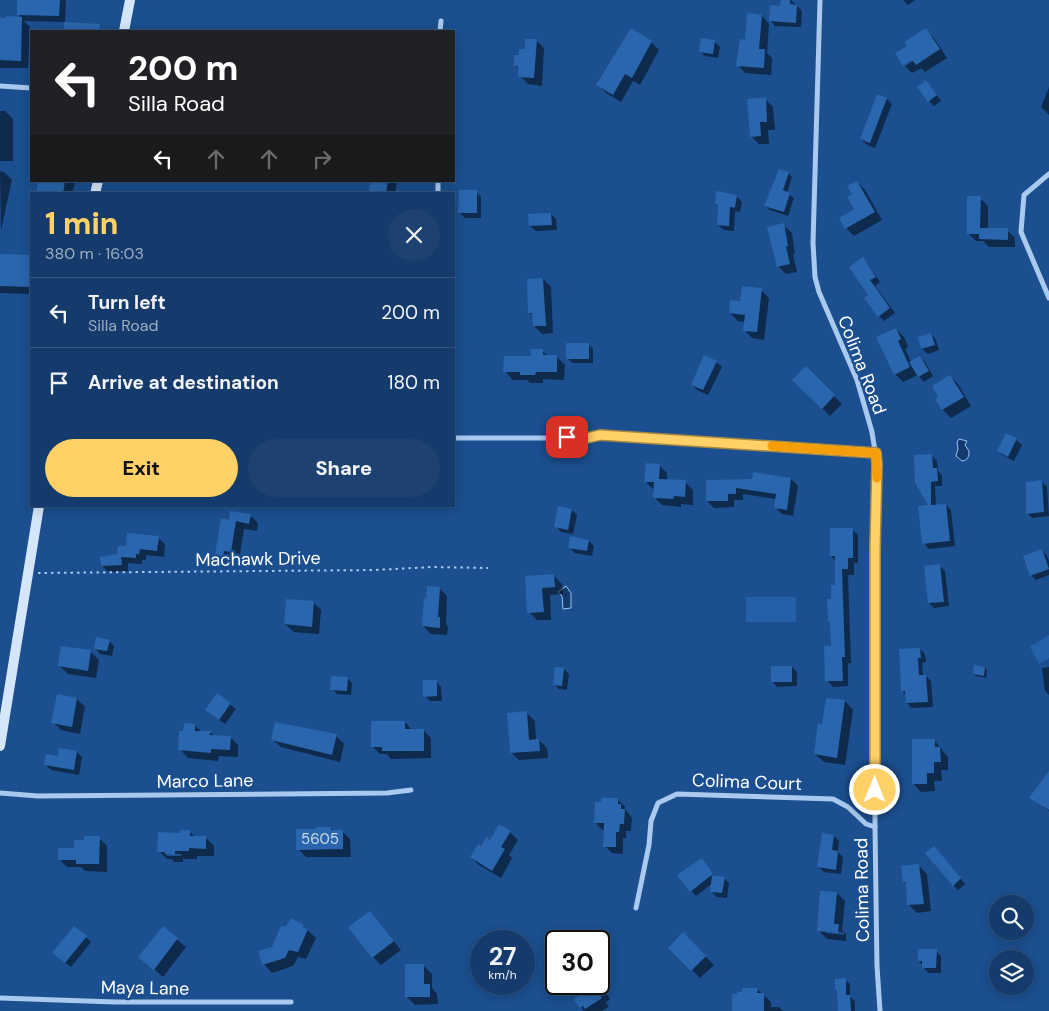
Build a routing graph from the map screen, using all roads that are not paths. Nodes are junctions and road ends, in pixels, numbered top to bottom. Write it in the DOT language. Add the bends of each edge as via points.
graph roads {
  1 [pos="130,0"];
  2 [pos="820,0"];
  3 [pos="441,21"];
  4 [pos="124,30"];
  5 [pos="440,30"];
  6 [pos="0,86"];
  7 [pos="30,88"];
  8 [pos="1049,174"];
  9 [pos="1049,298"];
  10 [pos="455,438"];
  11 [pos="876,453"];
  12 [pos="39,507"];
  13 [pos="0,746"];
  14 [pos="411,790"];
  15 [pos="0,793"];
  16 [pos="875,827"];
  17 [pos="636,908"];
  18 [pos="0,998"];
  19 [pos="291,1002"];
  20 [pos="880,1011"];
  1 -- 4 [label="main road"];
  2 -- 11 [label="street, Colima Road" via="813,243 815,277 818,292 857,380"];
  3 -- 5 [label="street"];
  6 -- 7 [label="street"];
  8 -- 9 [label="street" via="1024,195 1021,232"];
  10 -- 11 [label="street" via="587,438 600,435"];
  11 -- 16 [label="street, Colima Road"];
  12 -- 13 [label="main road"];
  14 -- 15 [label="street, Marco Lane" via="387,793 38,796"];
  16 -- 17 [label="street, Colima Court" via="833,799 677,794 658,803 651,820 650,845"];
  16 -- 20 [label="street, Colima Road"];
  18 -- 19 [label="street, Maya Lane"];
}
